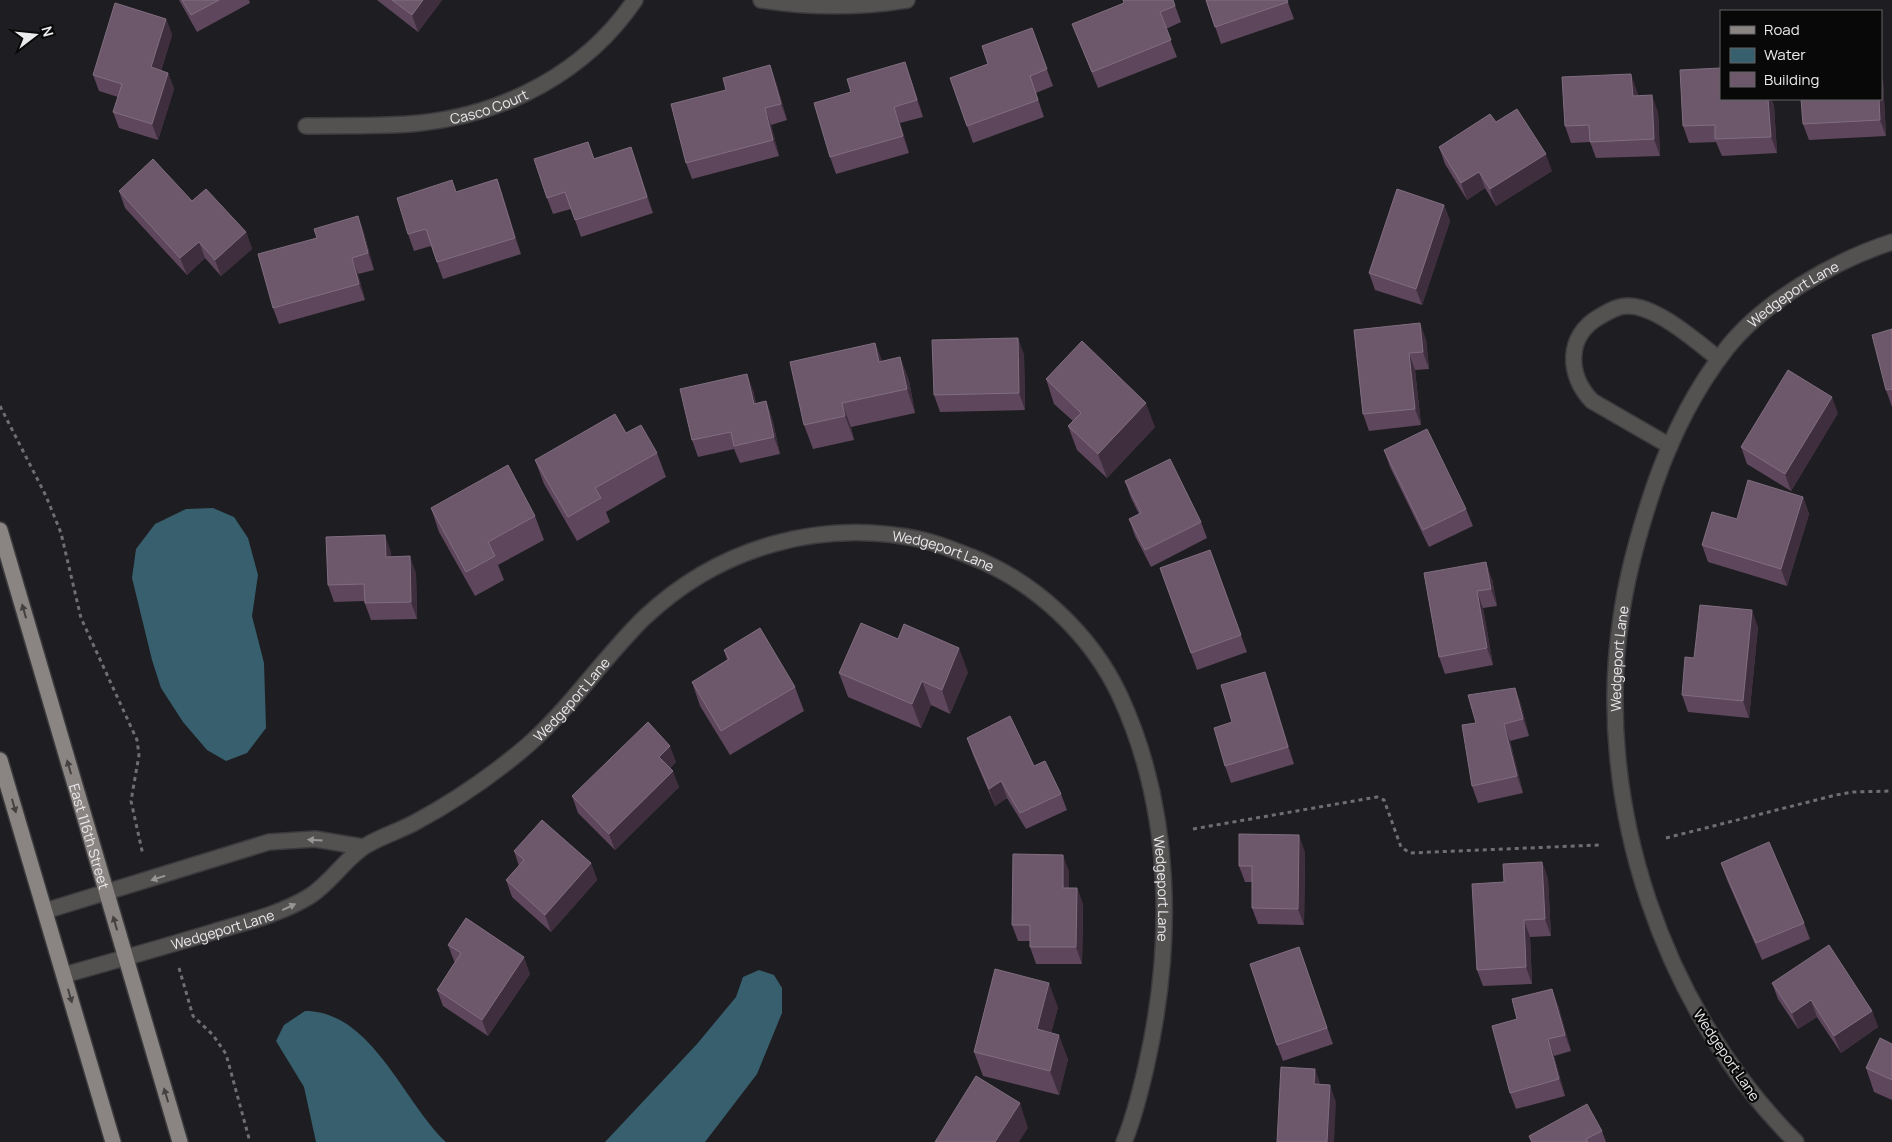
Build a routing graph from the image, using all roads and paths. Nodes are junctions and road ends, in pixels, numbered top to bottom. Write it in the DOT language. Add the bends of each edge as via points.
graph roads {
  1 [pos="635,0"];
  2 [pos="761,0"];
  3 [pos="907,0"];
  4 [pos="306,126"];
  5 [pos="1892,242"];
  6 [pos="1719,359"];
  7 [pos="0,406"];
  8 [pos="1670,446"];
  9 [pos="0,530"];
  10 [pos="0,760"];
  11 [pos="1892,791"];
  12 [pos="1193,829"];
  13 [pos="1666,838"];
  14 [pos="1599,845"];
  15 [pos="363,847"];
  16 [pos="143,856"];
  17 [pos="106,894"];
  18 [pos="45,911"];
  19 [pos="125,957"];
  20 [pos="178,963"];
  21 [pos="64,976"];
  22 [pos="113,1142"];
  23 [pos="180,1142"];
  24 [pos="250,1142"];
  25 [pos="1124,1142"];
  26 [pos="1796,1142"];
  1 -- 4 [label="street, Casco Court" via="622,20 574,65 528,93 491,108 420,123"];
  2 -- 3 [label="street" via="795,6 840,8"];
  5 -- 6 [label="street, Wedgeport Lane" via="1855,256 1780,300 1742,332"];
  6 -- 8 [label="street, Wedgeport Lane" via="1696,394"];
  6 -- 8 [label="street" via="1660,318 1646,310 1628,306 1609,310 1580,334 1572,354 1581,390 1592,401"];
  7 -- 16 [label="path" via="61,532 81,618 138,740 139,755 131,801"];
  8 -- 26 [label="street, Wedgeport Lane" via="1645,513 1620,620 1616,722 1628,827 1657,927 1695,1007 1744,1084"];
  17 -- 9 [label="main road, East 116th Street, one-way"];
  10 -- 18 [label="main road, one-way"];
  11 -- 13 [label="path" via="1836,795"];
  12 -- 14 [label="path" via="1377,797 1384,800 1401,847 1410,853"];
  15 -- 17 [label="street, one-way" via="315,839 269,842"];
  19 -- 15 [label="street, Wedgeport Lane, one-way" via="292,906 311,896"];
  15 -- 25 [label="street, Wedgeport Lane" via="454,801 509,761 573,701 643,619 709,569 768,544 839,532 897,535 954,550 1013,578 1072,625 1116,689 1134,727 1145,762 1160,834 1164,931 1155,1022 1140,1091"];
  17 -- 18 [label="street"];
  19 -- 17 [label="main road, East 116th Street, one-way"];
  18 -- 21 [label="main road"];
  19 -- 21 [label="street, Wedgeport Lane"];
  23 -- 19 [label="main road, East 116th Street, one-way"];
  20 -- 24 [label="path" via="193,1016 213,1035 226,1054"];
  21 -- 22 [label="main road, one-way"];
}
